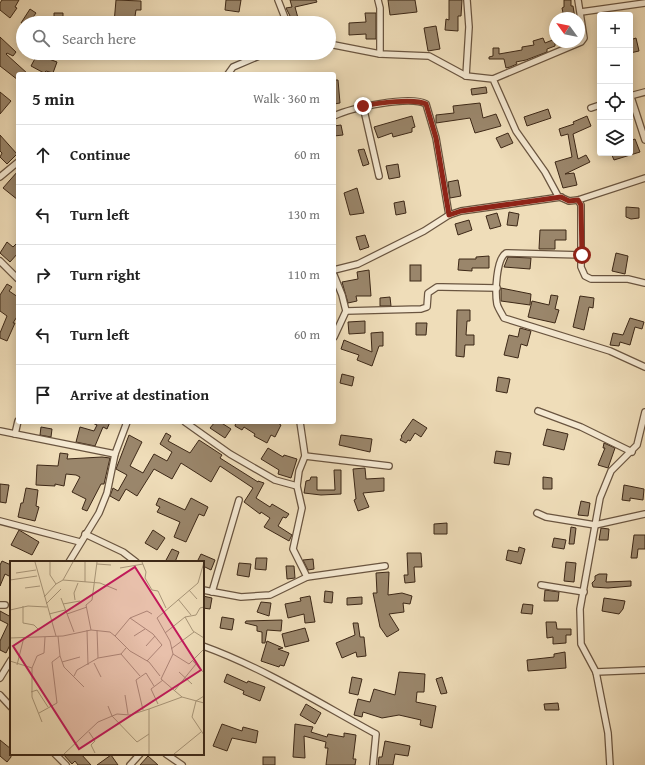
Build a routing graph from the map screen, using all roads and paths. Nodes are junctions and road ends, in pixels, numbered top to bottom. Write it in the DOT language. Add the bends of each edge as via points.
graph roads {
  1 [pos="278,0"];
  2 [pos="378,0"];
  3 [pos="467,0"];
  4 [pos="578,0"];
  5 [pos="645,3"];
  6 [pos="606,9"];
  7 [pos="581,12"];
  8 [pos="607,12"];
  9 [pos="284,16"];
  10 [pos="336,45"];
  11 [pos="567,48"];
  12 [pos="380,54"];
  13 [pos="250,60"];
  14 [pos="229,72"];
  15 [pos="466,76"];
  16 [pos="493,79"];
  17 [pos="645,92"];
  18 [pos="633,94"];
  19 [pos="633,104"];
  20 [pos="363,106"];
  21 [pos="597,107"];
  22 [pos="591,108"];
  23 [pos="336,115"];
  24 [pos="645,140"];
  25 [pos="16,164"];
  26 [pos="0,176"];
  27 [pos="379,176"];
  28 [pos="645,178"];
  29 [pos="561,197"];
  30 [pos="578,200"];
  31 [pos="449,215"];
  32 [pos="582,255"];
  33 [pos="0,261"];
  34 [pos="336,270"];
  35 [pos="16,277"];
  36 [pos="336,281"];
  37 [pos="645,283"];
  38 [pos="496,288"];
  39 [pos="346,311"];
  40 [pos="336,333"];
  41 [pos="645,367"];
  42 [pos="538,411"];
  43 [pos="645,412"];
  44 [pos="18,424"];
  45 [pos="126,424"];
  46 [pos="188,424"];
  47 [pos="300,424"];
  48 [pos="0,431"];
  49 [pos="15,434"];
  50 [pos="632,452"];
  51 [pos="115,454"];
  52 [pos="305,456"];
  53 [pos="389,466"];
  54 [pos="298,486"];
  55 [pos="239,500"];
  56 [pos="537,513"];
  57 [pos="645,514"];
  58 [pos="0,521"];
  59 [pos="595,525"];
  60 [pos="85,534"];
  61 [pos="80,542"];
  62 [pos="70,561"];
  63 [pos="135,561"];
  64 [pos="385,566"];
  65 [pos="307,577"];
  66 [pos="541,585"];
  67 [pos="204,590"];
  68 [pos="212,592"];
  69 [pos="584,592"];
  70 [pos="204,646"];
  71 [pos="10,662"];
  72 [pos="645,670"];
  73 [pos="596,672"];
  74 [pos="0,678"];
  75 [pos="0,695"];
  76 [pos="10,706"];
  77 [pos="56,755"];
  78 [pos="139,755"];
  79 [pos="167,755"];
  80 [pos="66,765"];
  81 [pos="130,765"];
  82 [pos="182,765"];
  83 [pos="373,765"];
  84 [pos="610,765"];
  1 -- 9 [label="street"];
  2 -- 12 [label="street"];
  3 -- 15 [label="street" via="469,27"];
  4 -- 7 [label="street"];
  5 -- 6 [label="street"];
  6 -- 7 [label="street"];
  6 -- 8 [label="street"];
  10 -- 12 [label="street"];
  11 -- 16 [label="street"];
  12 -- 15 [label="street" via="429,56"];
  13 -- 14 [label="street" via="233,67"];
  15 -- 16 [label="street"];
  16 -- 29 [label="street" via="516,131"];
  17 -- 18 [label="street"];
  19 -- 24 [label="street"];
  20 -- 23 [label="street"];
  20 -- 27 [label="street"];
  20 -- 31 [label="street" via="376,103 426,104 436,138"];
  21 -- 22 [label="street"];
  25 -- 26 [label="street"];
  28 -- 30 [label="street"];
  29 -- 30 [label="street" via="569,201"];
  29 -- 31 [label="street" via="461,211"];
  30 -- 32 [label="street" via="581,205"];
  31 -- 34 [label="street" via="424,231 358,264"];
  32 -- 37 [label="street" via="581,267 585,276 591,279 628,279"];
  32 -- 38 [label="street" via="506,253 498,263"];
  33 -- 35 [label="street"];
  36 -- 39 [label="street"];
  38 -- 39 [label="street" via="437,287 428,293 427,307 421,309"];
  38 -- 41 [label="street" via="497,304 504,318 610,351"];
  39 -- 40 [label="street"];
  42 -- 50 [label="street" via="581,427"];
  43 -- 50 [label="street" via="637,444"];
  44 -- 49 [label="street"];
  45 -- 51 [label="street"];
  46 -- 54 [label="street" via="230,454 275,480"];
  47 -- 52 [label="street"];
  48 -- 49 [label="street"];
  49 -- 51 [label="street"];
  50 -- 59 [label="street" via="611,471 600,498"];
  51 -- 60 [label="street" via="107,493 99,513"];
  52 -- 53 [label="street"];
  52 -- 54 [label="street" via="299,471"];
  54 -- 65 [label="street" via="302,508 293,549"];
  55 -- 68 [label="street"];
  56 -- 59 [label="street" via="546,517"];
  57 -- 59 [label="street"];
  58 -- 61 [label="street"];
  59 -- 69 [label="street"];
  60 -- 61 [label="street"];
  60 -- 63 [label="street" via="123,552"];
  61 -- 62 [label="street"];
  64 -- 65 [label="street"];
  65 -- 68 [label="street" via="270,595 241,597"];
  66 -- 69 [label="street"];
  67 -- 68 [label="street"];
  69 -- 73 [label="street" via="580,609 581,644"];
  70 -- 83 [label="street" via="231,656 279,680 376,734"];
  71 -- 74 [label="street"];
  72 -- 73 [label="street"];
  73 -- 84 [label="street" via="608,733"];
  75 -- 76 [label="street"];
  77 -- 80 [label="street"];
  78 -- 81 [label="street"];
  79 -- 82 [label="street"];
}
